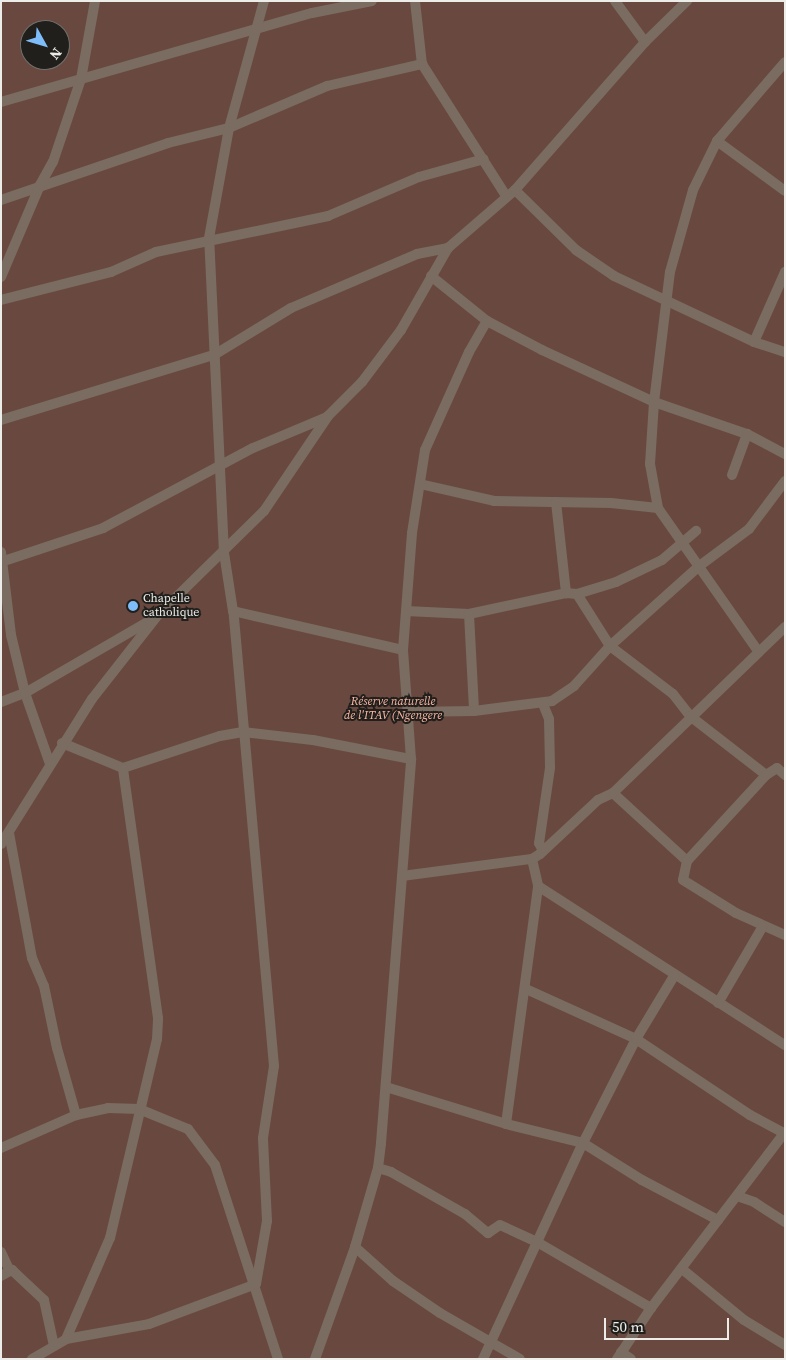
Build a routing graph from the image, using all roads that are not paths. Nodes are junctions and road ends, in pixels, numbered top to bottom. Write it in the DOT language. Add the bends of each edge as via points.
graph roads {
  1 [pos="95,1"];
  2 [pos="264,1"];
  3 [pos="372,1"];
  4 [pos="415,1"];
  5 [pos="614,1"];
  6 [pos="687,1"];
  7 [pos="257,30"];
  8 [pos="644,42"];
  9 [pos="785,62"];
  10 [pos="422,64"];
  11 [pos="81,79"];
  12 [pos="1,102"];
  13 [pos="229,128"];
  14 [pos="717,141"];
  15 [pos="484,159"];
  16 [pos="40,185"];
  17 [pos="785,191"];
  18 [pos="511,193"];
  19 [pos="1,200"];
  20 [pos="209,238"];
  21 [pos="448,248"];
  22 [pos="785,272"];
  23 [pos="431,276"];
  24 [pos="1,277"];
  25 [pos="666,298"];
  26 [pos="1,300"];
  27 [pos="487,320"];
  28 [pos="754,342"];
  29 [pos="785,352"];
  30 [pos="214,355"];
  31 [pos="654,402"];
  32 [pos="328,416"];
  33 [pos="1,420"];
  34 [pos="747,434"];
  35 [pos="785,454"];
  36 [pos="218,468"];
  37 [pos="732,476"];
  38 [pos="785,481"];
  39 [pos="420,484"];
  40 [pos="556,502"];
  41 [pos="658,508"];
  42 [pos="696,531"];
  43 [pos="681,544"];
  44 [pos="224,553"];
  45 [pos="2,558"];
  46 [pos="698,567"];
  47 [pos="566,593"];
  48 [pos="577,594"];
  49 [pos="233,611"];
  50 [pos="406,611"];
  51 [pos="470,614"];
  52 [pos="157,616"];
  53 [pos="785,627"];
  54 [pos="610,646"];
  55 [pos="403,650"];
  56 [pos="758,651"];
  57 [pos="25,693"];
  58 [pos="1,702"];
  59 [pos="543,704"];
  60 [pos="474,711"];
  61 [pos="406,712"];
  62 [pos="690,716"];
  63 [pos="243,732"];
  64 [pos="62,743"];
  65 [pos="411,759"];
  66 [pos="50,764"];
  67 [pos="123,768"];
  68 [pos="766,775"];
  69 [pos="785,775"];
  70 [pos="613,793"];
  71 [pos="9,833"];
  72 [pos="1,844"];
  73 [pos="543,851"];
  74 [pos="532,859"];
  75 [pos="687,861"];
  76 [pos="402,876"];
  77 [pos="538,886"];
  78 [pos="763,926"];
  79 [pos="785,935"];
  80 [pos="674,976"];
  81 [pos="526,989"];
  82 [pos="718,1003"];
  83 [pos="636,1039"];
  84 [pos="785,1045"];
  85 [pos="386,1087"];
  86 [pos="140,1109"];
  87 [pos="76,1115"];
  88 [pos="506,1124"];
  89 [pos="785,1133"];
  90 [pos="583,1143"];
  91 [pos="1,1148"];
  92 [pos="378,1168"];
  93 [pos="737,1196"];
  94 [pos="718,1220"];
  95 [pos="785,1222"];
  96 [pos="537,1242"];
  97 [pos="355,1247"];
  98 [pos="1,1252"];
  99 [pos="682,1268"];
  100 [pos="5,1274"];
  101 [pos="256,1284"];
  102 [pos="651,1308"];
  103 [pos="66,1339"];
  104 [pos="490,1343"];
  105 [pos="785,1345"];
  106 [pos="54,1346"];
  107 [pos="619,1355"];
  108 [pos="32,1359"];
  109 [pos="278,1359"];
  110 [pos="315,1359"];
  111 [pos="482,1359"];
  112 [pos="520,1359"];
  113 [pos="631,1359"];
  1 -- 11 [label="street"];
  2 -- 7 [label="street"];
  3 -- 7 [label="street" via="312,13"];
  4 -- 10 [label="street"];
  5 -- 8 [label="street"];
  6 -- 8 [label="street"];
  7 -- 11 [label="street"];
  7 -- 13 [label="street"];
  8 -- 18 [label="street"];
  9 -- 14 [label="street"];
  10 -- 13 [label="street" via="327,86"];
  10 -- 15 [label="street"];
  11 -- 12 [label="street"];
  11 -- 16 [label="street" via="53,162"];
  13 -- 16 [label="street" via="168,143"];
  13 -- 20 [label="street"];
  14 -- 17 [label="street"];
  14 -- 25 [label="street" via="693,190 675,250"];
  15 -- 18 [label="street"];
  15 -- 20 [label="street" via="419,178 328,216"];
  16 -- 19 [label="street"];
  16 -- 24 [label="street"];
  18 -- 21 [label="street"];
  18 -- 25 [label="street" via="594,264"];
  20 -- 26 [label="street" via="156,252 112,272"];
  20 -- 30 [label="street"];
  21 -- 23 [label="street"];
  21 -- 30 [label="street" via="417,254 291,308"];
  22 -- 28 [label="street"];
  23 -- 27 [label="street"];
  23 -- 32 [label="street" via="401,330 362,382"];
  25 -- 28 [label="street"];
  25 -- 31 [label="street"];
  27 -- 31 [label="street"];
  27 -- 39 [label="street" via="425,450"];
  28 -- 29 [label="street"];
  30 -- 33 [label="street"];
  30 -- 36 [label="street"];
  31 -- 34 [label="street"];
  31 -- 41 [label="street" via="650,464"];
  32 -- 36 [label="street"];
  32 -- 44 [label="street" via="264,511"];
  34 -- 35 [label="street"];
  34 -- 37 [label="street"];
  36 -- 44 [label="street"];
  36 -- 45 [label="street" via="103,528"];
  38 -- 46 [label="street" via="749,529"];
  39 -- 40 [label="street" via="494,501"];
  39 -- 50 [label="street" via="412,533"];
  40 -- 41 [label="street"];
  40 -- 47 [label="street"];
  41 -- 43 [label="street"];
  42 -- 43 [label="street"];
  43 -- 46 [label="street"];
  43 -- 48 [label="street" via="662,560 624,578"];
  44 -- 49 [label="street"];
  44 -- 52 [label="street"];
  45 -- 57 [label="street" via="11,635"];
  46 -- 54 [label="street"];
  46 -- 56 [label="street"];
  47 -- 48 [label="street"];
  47 -- 51 [label="street"];
  48 -- 54 [label="street"];
  49 -- 55 [label="street"];
  49 -- 63 [label="street"];
  50 -- 51 [label="street"];
  50 -- 55 [label="street"];
  51 -- 60 [label="street"];
  52 -- 57 [label="street"];
  52 -- 64 [label="street"];
  53 -- 56 [label="street"];
  54 -- 59 [label="street" via="574,686"];
  54 -- 62 [label="street" via="673,694"];
  55 -- 61 [label="street"];
  56 -- 62 [label="street"];
  57 -- 58 [label="street"];
  57 -- 66 [label="street"];
  59 -- 60 [label="street"];
  59 -- 73 [label="street" via="549,719 550,768 539,843"];
  60 -- 61 [label="street"];
  61 -- 65 [label="street"];
  62 -- 68 [label="street"];
  62 -- 70 [label="street"];
  63 -- 65 [label="street" via="313,740"];
  63 -- 67 [label="street" via="220,736"];
  63 -- 101 [label="street" via="274,1066 263,1138 267,1221"];
  64 -- 66 [label="street"];
  64 -- 67 [label="street"];
  65 -- 76 [label="street"];
  66 -- 71 [label="street"];
  67 -- 86 [label="street" via="158,1018 150,1075"];
  68 -- 69 [label="street" via="777,768"];
  68 -- 75 [label="street"];
  70 -- 73 [label="street" via="598,800"];
  70 -- 75 [label="street"];
  71 -- 72 [label="street"];
  71 -- 87 [label="street" via="32,958 44,986"];
  73 -- 74 [label="street"];
  74 -- 76 [label="street"];
  74 -- 77 [label="street"];
  75 -- 78 [label="street" via="683,880"];
  76 -- 85 [label="street"];
  77 -- 80 [label="street"];
  77 -- 81 [label="street"];
  78 -- 79 [label="street"];
  78 -- 82 [label="street"];
  80 -- 82 [label="street"];
  80 -- 83 [label="street"];
  81 -- 83 [label="street"];
  81 -- 88 [label="street"];
  82 -- 84 [label="street"];
  83 -- 89 [label="street" via="750,1115"];
  83 -- 90 [label="street"];
  85 -- 88 [label="street"];
  85 -- 92 [label="street"];
  86 -- 87 [label="street" via="108,1108"];
  86 -- 101 [label="street" via="188,1129 215,1166"];
  86 -- 103 [label="street" via="110,1238"];
  87 -- 91 [label="street"];
  88 -- 90 [label="street"];
  89 -- 93 [label="street"];
  90 -- 94 [label="street" via="642,1180"];
  90 -- 96 [label="street"];
  92 -- 96 [label="street" via="392,1172 464,1214 488,1233 500,1225"];
  92 -- 97 [label="street"];
  93 -- 94 [label="street"];
  93 -- 95 [label="street" via="754,1202"];
  94 -- 99 [label="street"];
  96 -- 102 [label="street"];
  96 -- 104 [label="street"];
  97 -- 104 [label="street" via="393,1281"];
  97 -- 110 [label="street"];
  98 -- 100 [label="street"];
  99 -- 102 [label="street"];
  99 -- 105 [label="street" via="744,1320"];
  100 -- 106 [label="street" via="44,1300"];
  101 -- 103 [label="street" via="149,1324"];
  101 -- 109 [label="street"];
  102 -- 107 [label="street"];
  103 -- 106 [label="street"];
  104 -- 111 [label="street"];
  104 -- 112 [label="street"];
  106 -- 108 [label="street"];
  107 -- 113 [label="street"];
}
